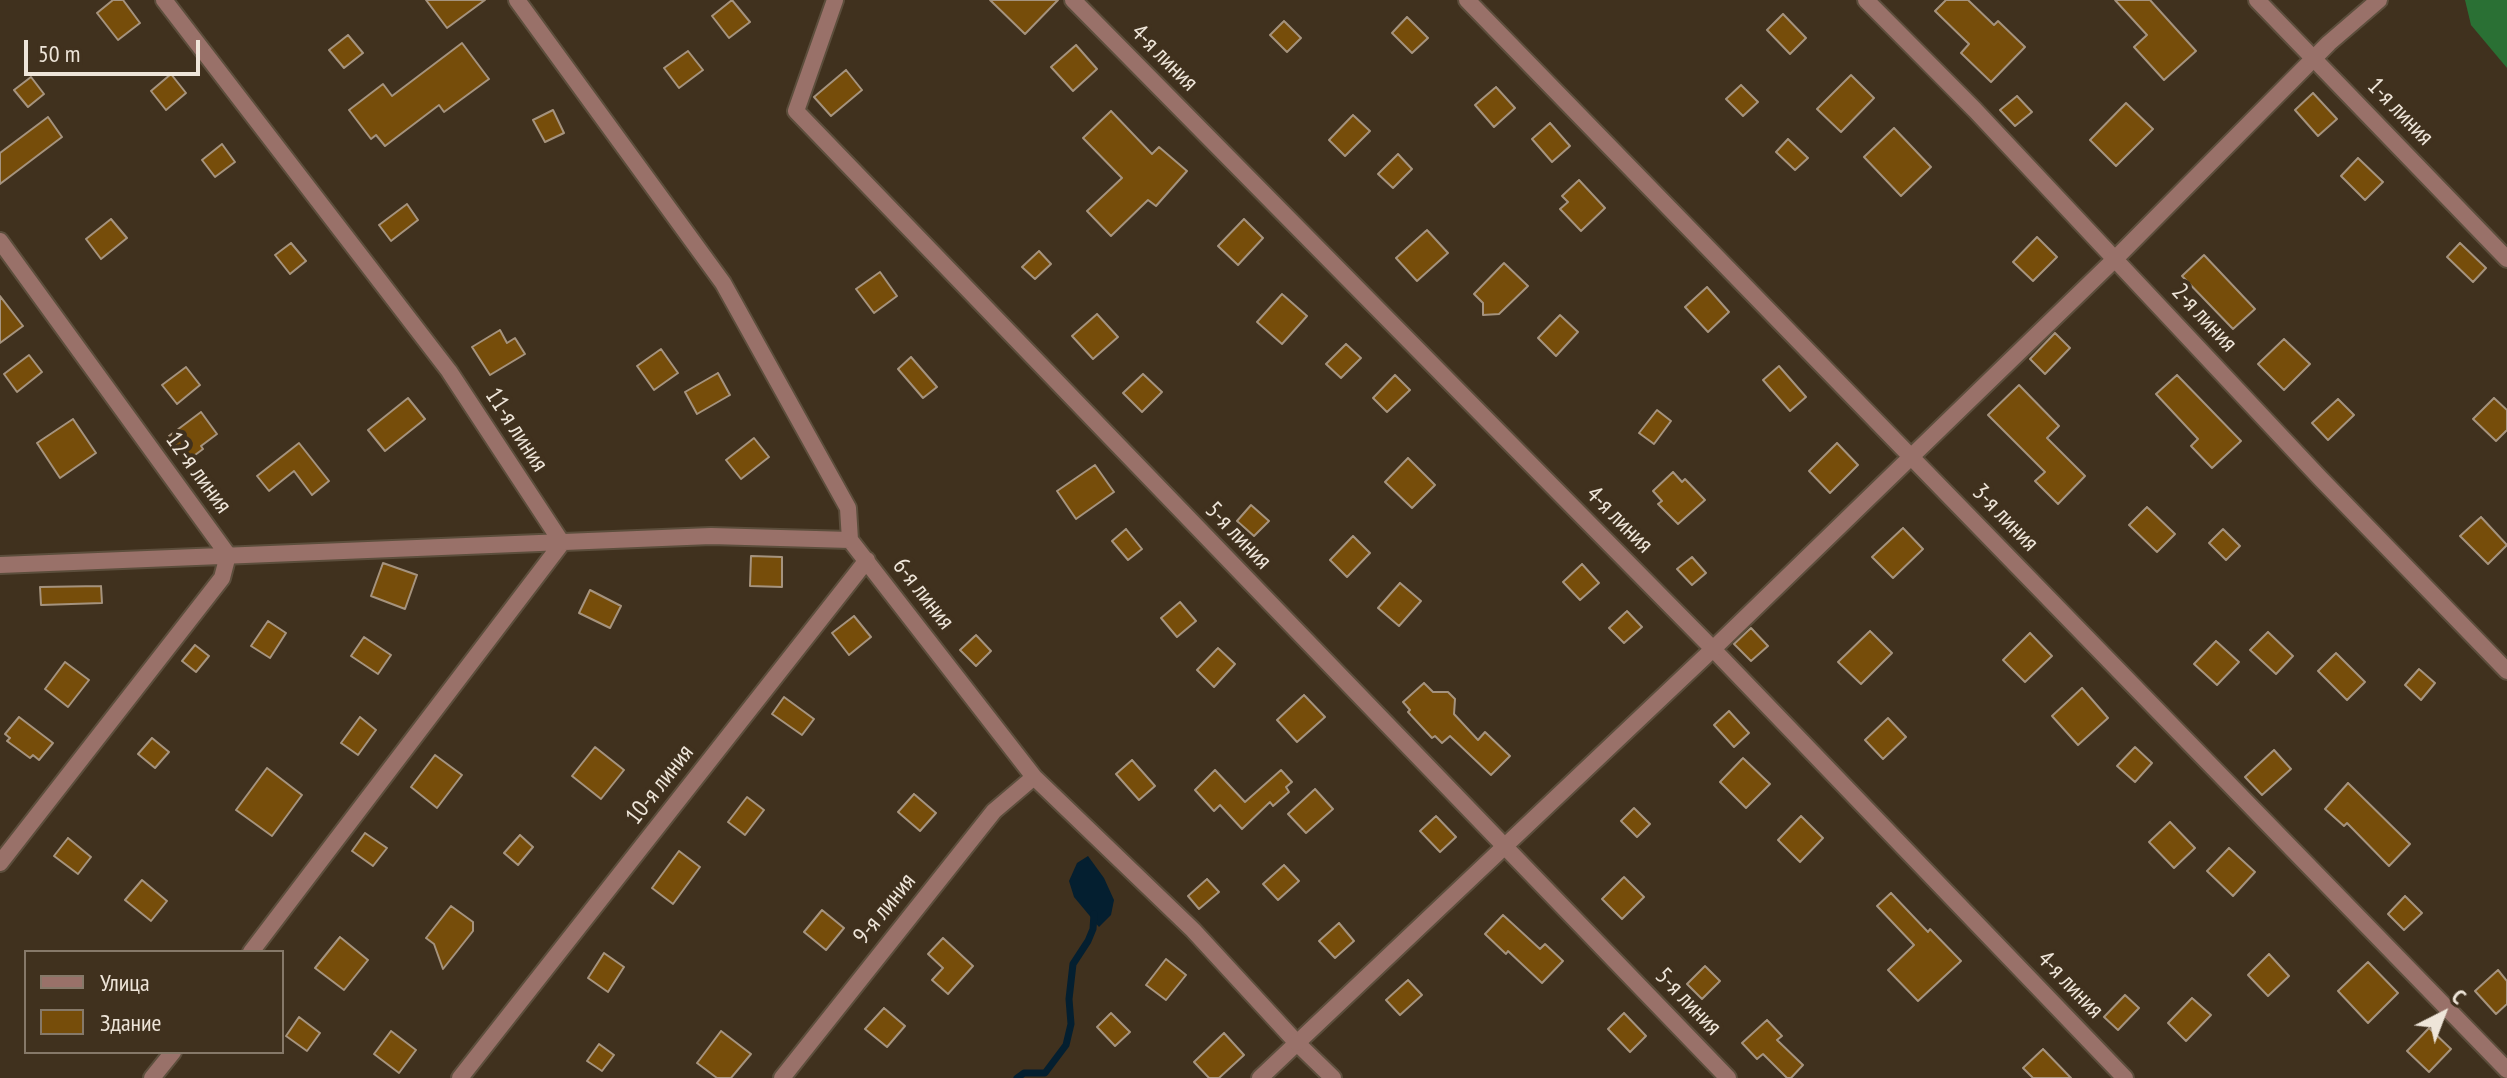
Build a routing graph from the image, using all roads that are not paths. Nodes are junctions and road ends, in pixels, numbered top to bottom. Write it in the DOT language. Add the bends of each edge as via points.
graph roads {
  1 [pos="164,0"];
  2 [pos="517,0"];
  3 [pos="835,0"];
  4 [pos="1073,0"];
  5 [pos="1467,0"];
  6 [pos="1866,0"];
  7 [pos="2257,0"];
  8 [pos="2379,0"];
  9 [pos="2315,59"];
  10 [pos="0,241"];
  11 [pos="2116,258"];
  12 [pos="2507,259"];
  13 [pos="1911,456"];
  14 [pos="850,540"];
  15 [pos="562,543"];
  16 [pos="228,555"];
  17 [pos="867,560"];
  18 [pos="0,565"];
  19 [pos="1713,649"];
  20 [pos="2507,671"];
  21 [pos="1034,777"];
  22 [pos="1504,847"];
  23 [pos="0,863"];
  24 [pos="253,950"];
  25 [pos="1297,1043"];
  26 [pos="171,1054"];
  27 [pos="2507,1070"];
  28 [pos="152,1078"];
  29 [pos="460,1078"];
  30 [pos="782,1078"];
  31 [pos="1260,1078"];
  32 [pos="1333,1078"];
  33 [pos="1728,1078"];
  34 [pos="2125,1078"];
  1 -- 15 [label="street, 11-я линия" via="449,371"];
  2 -- 14 [label="street" via="723,283 848,508"];
  3 -- 22 [label="street, 5-я линия" via="796,111"];
  4 -- 19 [label="street, 4-я линия"];
  5 -- 13 [label="street, 3-я линия"];
  6 -- 11 [label="street, 2-я линия"];
  7 -- 9 [label="street, 1-я линия"];
  8 -- 9 [label="street"];
  9 -- 11 [label="street"];
  9 -- 12 [label="street, 1-я линия"];
  10 -- 16 [label="street, 12-я линия"];
  11 -- 13 [label="street"];
  11 -- 20 [label="street, 2-я линия"];
  13 -- 19 [label="street"];
  13 -- 27 [label="street, 3-я линия"];
  14 -- 15 [label="street" via="711,536"];
  14 -- 17 [label="street, 6-я линия"];
  15 -- 16 [label="street"];
  15 -- 24 [label="street"];
  16 -- 18 [label="street"];
  16 -- 23 [label="street" via="222,578"];
  17 -- 21 [label="street, 6-я линия"];
  17 -- 29 [label="street, 10-я линия"];
  19 -- 22 [label="street"];
  19 -- 34 [label="street, 4-я линия"];
  21 -- 25 [label="street, 6-я линия" via="1193,930"];
  21 -- 30 [label="street, 9-я линия" via="994,811"];
  22 -- 25 [label="street"];
  22 -- 33 [label="street, 5-я линия"];
  25 -- 31 [label="street"];
  25 -- 32 [label="street, 6-я линия"];
  26 -- 28 [label="street"];
}
